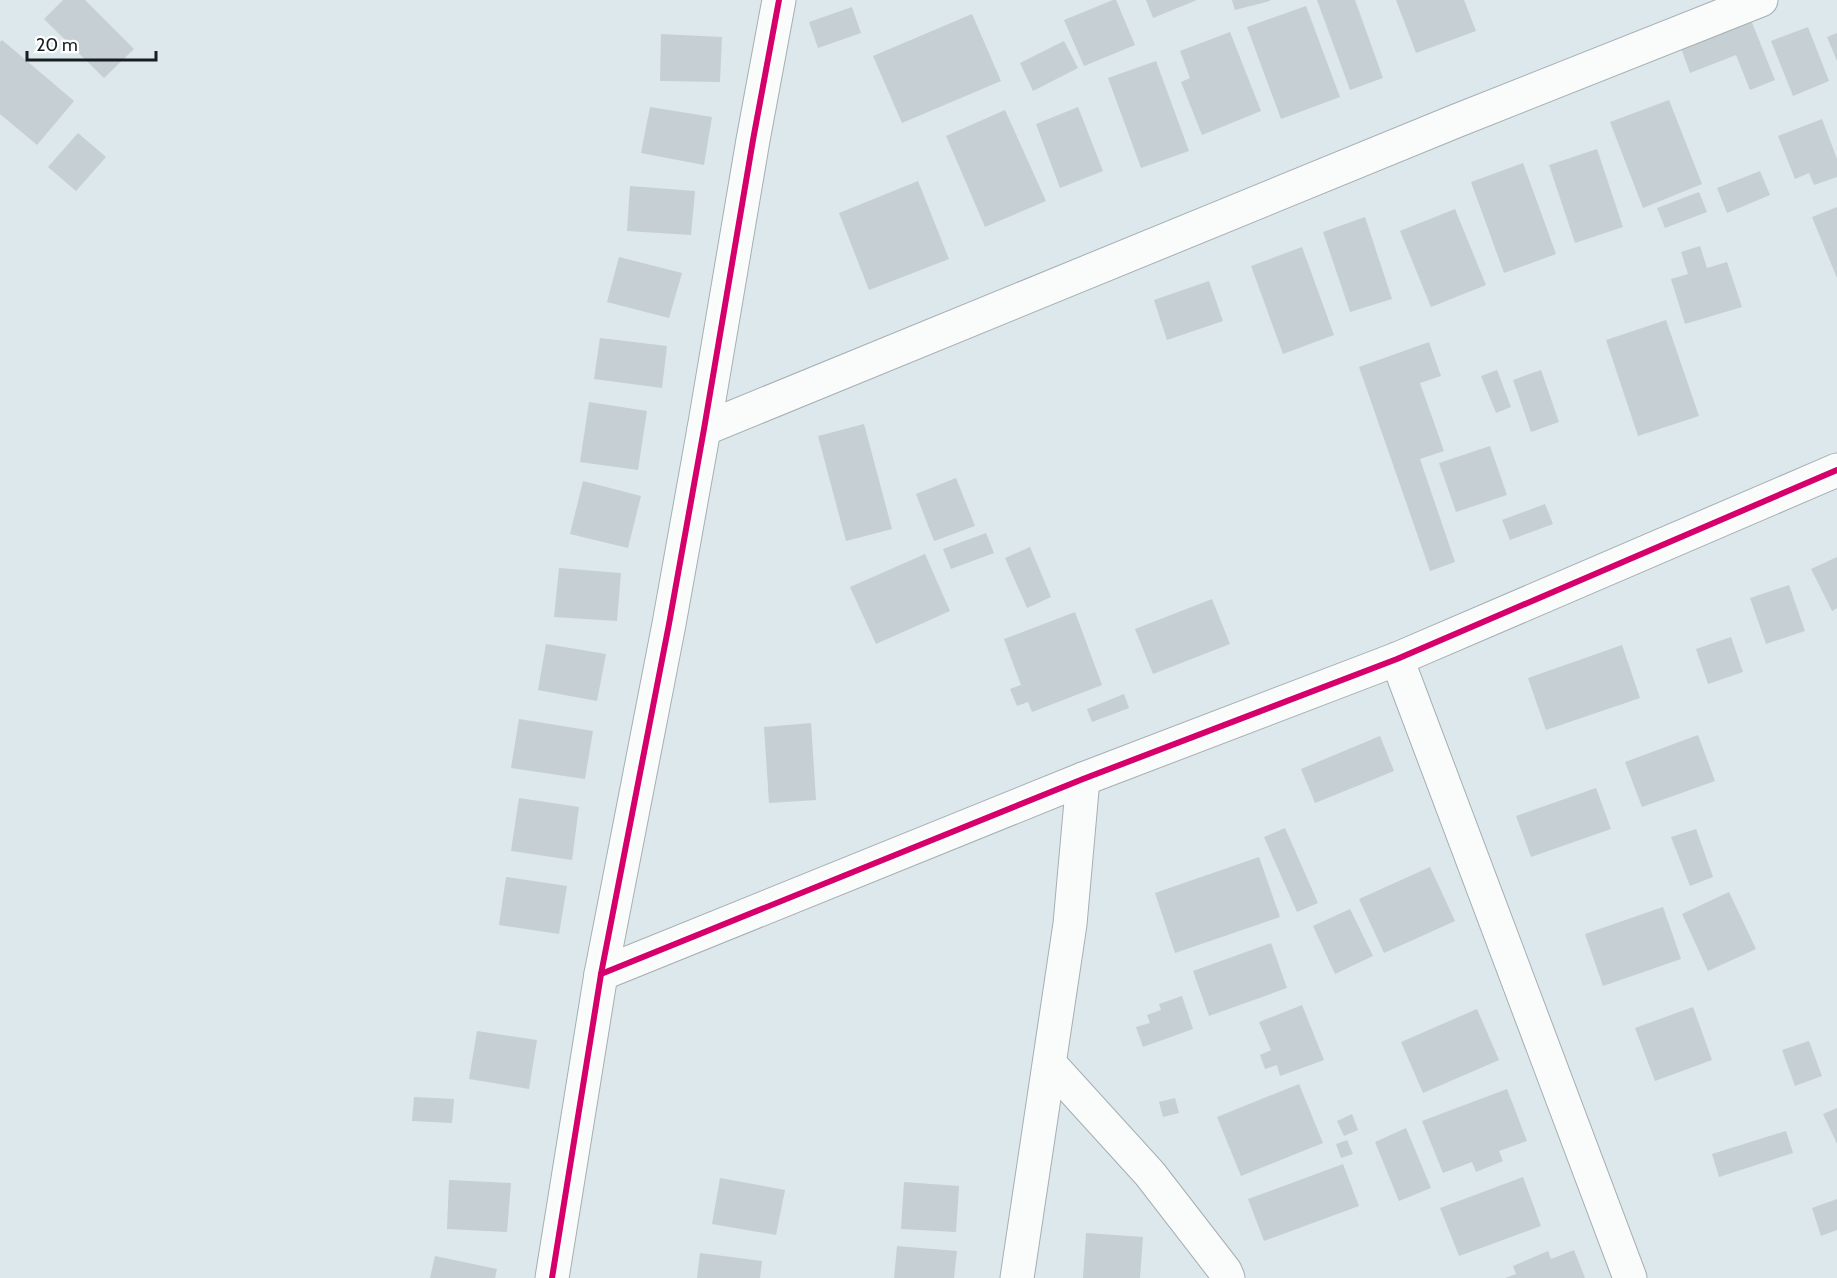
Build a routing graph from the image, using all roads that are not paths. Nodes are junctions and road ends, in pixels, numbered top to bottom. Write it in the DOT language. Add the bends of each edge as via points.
graph roads {
  1 [pos="779,0"];
  2 [pos="1761,0"];
  3 [pos="704,429"];
  4 [pos="1837,470"];
  5 [pos="1397,659"];
  6 [pos="1083,779"];
  7 [pos="601,974"];
  8 [pos="1050,1064"];
  9 [pos="552,1278"];
  10 [pos="1017,1278"];
  11 [pos="1228,1278"];
  12 [pos="1630,1278"];
  1 -- 3 [label="street"];
  2 -- 3 [label="street"];
  3 -- 7 [label="street"];
  4 -- 5 [label="street"];
  5 -- 6 [label="street"];
  5 -- 12 [label="street"];
  6 -- 7 [label="street"];
  6 -- 8 [label="street" via="1070,924"];
  7 -- 9 [label="street"];
  8 -- 10 [label="street"];
  8 -- 11 [label="street" via="1150,1174"];
}
